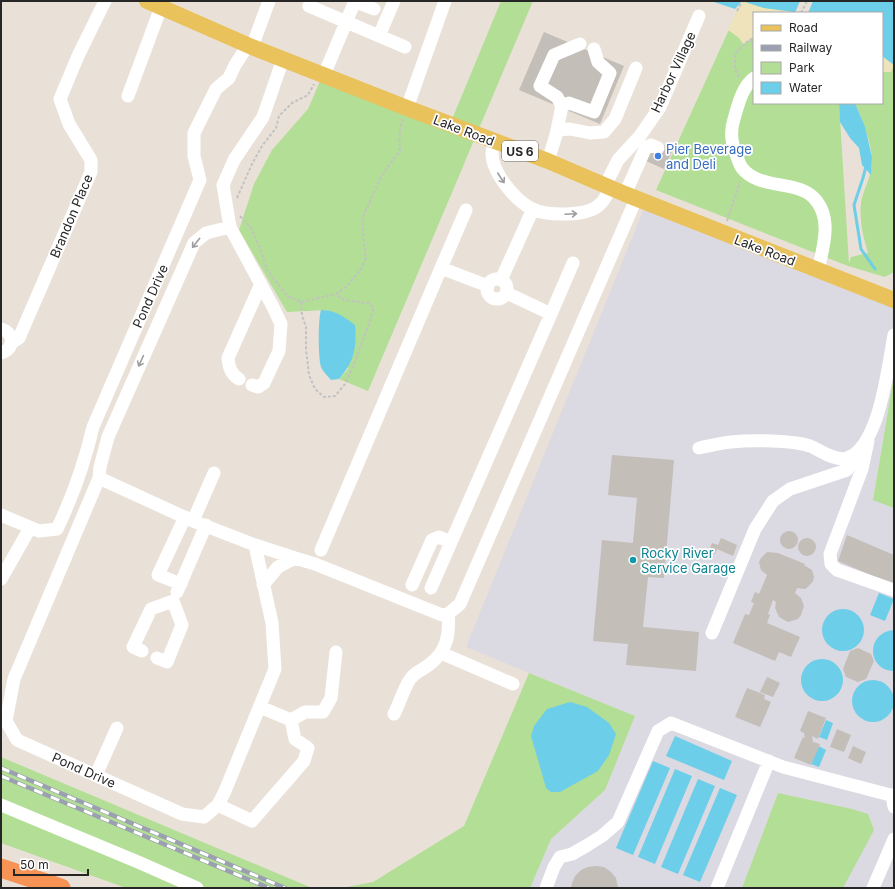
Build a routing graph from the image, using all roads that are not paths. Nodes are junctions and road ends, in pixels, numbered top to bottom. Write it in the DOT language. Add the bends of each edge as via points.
graph roads {
  1 [pos="106,1"];
  2 [pos="269,1"];
  3 [pos="355,1"];
  4 [pos="394,1"];
  5 [pos="444,1"];
  6 [pos="154,4"];
  7 [pos="309,6"];
  8 [pos="374,9"];
  9 [pos="699,16"];
  10 [pos="346,22"];
  11 [pos="378,36"];
  12 [pos="580,44"];
  13 [pos="250,46"];
  14 [pos="405,47"];
  15 [pos="594,49"];
  16 [pos="283,59"];
  17 [pos="636,68"];
  18 [pos="319,79"];
  19 [pos="753,79"];
  20 [pos="128,96"];
  21 [pos="562,106"];
  22 [pos="405,113"];
  23 [pos="557,130"];
  24 [pos="495,141"];
  25 [pos="658,148"];
  26 [pos="548,161"];
  27 [pos="608,187"];
  28 [pos="631,196"];
  29 [pos="532,209"];
  30 [pos="466,210"];
  31 [pos="230,227"];
  32 [pos="573,263"];
  33 [pos="441,268"];
  34 [pos="818,270"];
  35 [pos="501,280"];
  36 [pos="261,284"];
  37 [pos="488,286"];
  38 [pos="507,293"];
  39 [pos="894,300"];
  40 [pos="550,314"];
  41 [pos="1,329"];
  42 [pos="894,335"];
  43 [pos="11,343"];
  44 [pos="1,353"];
  45 [pos="239,379"];
  46 [pos="252,385"];
  47 [pos="869,436"];
  48 [pos="699,448"];
  49 [pos="858,451"];
  50 [pos="214,473"];
  51 [pos="100,478"];
  52 [pos="1,515"];
  53 [pos="189,519"];
  54 [pos="206,525"];
  55 [pos="30,528"];
  56 [pos="451,542"];
  57 [pos="255,545"];
  58 [pos="321,550"];
  59 [pos="295,558"];
  60 [pos="1,579"];
  61 [pos="180,584"];
  62 [pos="263,585"];
  63 [pos="412,585"];
  64 [pos="432,588"];
  65 [pos="894,590"];
  66 [pos="173,601"];
  67 [pos="448,614"];
  68 [pos="712,633"];
  69 [pos="142,651"];
  70 [pos="336,652"];
  71 [pos="441,653"];
  72 [pos="157,658"];
  73 [pos="513,684"];
  74 [pos="260,707"];
  75 [pos="394,714"];
  76 [pos="291,720"];
  77 [pos="117,728"];
  78 [pos="769,761"];
  79 [pos="96,775"];
  80 [pos="893,800"];
  81 [pos="1,805"];
  82 [pos="218,805"];
  83 [pos="894,839"];
  84 [pos="1,868"];
  85 [pos="61,888"];
  86 [pos="196,888"];
  87 [pos="546,888"];
  88 [pos="717,888"];
  89 [pos="873,888"];
  1 -- 43 [label="street, Brandon Place" via="60,99 68,124 91,160 91,172 19,338"];
  2 -- 13 [label="street"];
  3 -- 8 [label="street"];
  3 -- 10 [label="street"];
  4 -- 11 [label="street"];
  5 -- 22 [label="street"];
  6 -- 13 [label="main road, Lake Road / US 6"];
  6 -- 20 [label="street"];
  7 -- 10 [label="street"];
  9 -- 27 [label="street, Harbor Village" via="660,107 640,136 618,160"];
  10 -- 11 [label="street"];
  10 -- 18 [label="street"];
  11 -- 14 [label="street"];
  12 -- 21 [label="street" via="554,55 540,86 557,97"];
  13 -- 16 [label="main road, Lake Road / US 6"];
  13 -- 55 [label="street, Pond Drive" via="235,65 229,78 216,89 194,133 194,156 200,180 93,427 87,453 64,514 57,528 39,531"];
  15 -- 21 [label="street" via="598,62 610,73 594,112 569,103"];
  16 -- 18 [label="main road, Lake Road / US 6"];
  16 -- 31 [label="street" via="263,116 234,160 223,185"];
  17 -- 23 [label="street" via="614,119 604,132"];
  18 -- 22 [label="main road, Lake Road / US 6"];
  19 -- 34 [label="street" via="738,102 731,128 733,147 741,168 748,175 767,183 802,191 813,197 820,207 826,223"];
  21 -- 23 [label="street"];
  22 -- 24 [label="main road, Lake Road / US 6"];
  23 -- 26 [label="street"];
  24 -- 26 [label="main road, Lake Road / US 6"];
  24 -- 29 [label="street, one-way" via="491,152 498,174 507,187"];
  25 -- 28 [label="street" via="651,145 646,147"];
  26 -- 27 [label="main road, Lake Road / US 6"];
  27 -- 28 [label="main road, Lake Road / US 6"];
  29 -- 27 [label="street, Harbor Village, one-way" via="566,214 592,210 600,204"];
  28 -- 34 [label="main road, Lake Road / US 6"];
  28 -- 67 [label="street" via="460,604"];
  29 -- 35 [label="street"];
  30 -- 33 [label="street"];
  31 -- 36 [label="street"];
  31 -- 51 [label="street, Pond Drive, one-way" via="206,234 194,243 108,437 100,467"];
  32 -- 40 [label="street"];
  33 -- 37 [label="street"];
  33 -- 58 [label="street"];
  34 -- 39 [label="main road, Lake Road / US 6"];
  35 -- 37 [label="street" via="492,280"];
  35 -- 38 [label="street" via="507,285"];
  36 -- 45 [label="street" via="228,358 232,375"];
  36 -- 46 [label="street" via="281,324 279,351 264,383 258,387"];
  37 -- 38 [label="street" via="487,292 494,299 501,299"];
  38 -- 40 [label="street"];
  40 -- 56 [label="street"];
  41 -- 43 [label="street" via="10,336"];
  42 -- 47 [label="street" via="879,412"];
  43 -- 44 [label="street, Brandon Place" via="7,350"];
  47 -- 49 [label="street"];
  47 -- 65 [label="street" via="862,469 830,554 831,564 837,570"];
  48 -- 49 [label="street" via="731,442 790,442 846,459"];
  49 -- 68 [label="street" via="847,470 790,489 773,501 755,529"];
  50 -- 53 [label="street"];
  51 -- 53 [label="street"];
  51 -- 79 [label="street, Pond Drive" via="14,679 6,721 17,740"];
  52 -- 55 [label="street, Pond Drive"];
  53 -- 54 [label="street"];
  53 -- 61 [label="street" via="158,575"];
  54 -- 57 [label="street"];
  54 -- 61 [label="street"];
  55 -- 60 [label="street"];
  56 -- 63 [label="street" via="439,537 432,540"];
  56 -- 64 [label="street"];
  57 -- 59 [label="street"];
  57 -- 62 [label="street, Pond Drive"];
  59 -- 62 [label="street" via="278,567"];
  59 -- 67 [label="street" via="442,615"];
  61 -- 66 [label="street"];
  62 -- 74 [label="street, Pond Drive" via="272,623 275,669"];
  66 -- 69 [label="street" via="151,609 133,647"];
  66 -- 72 [label="street" via="182,625 167,662"];
  67 -- 71 [label="street" via="448,638"];
  70 -- 76 [label="street" via="331,698 323,712 304,712"];
  71 -- 73 [label="street"];
  71 -- 75 [label="street" via="410,678"];
  74 -- 76 [label="street"];
  74 -- 82 [label="street, Pond Drive"];
  76 -- 82 [label="street" via="295,739 308,748 304,761 252,821"];
  77 -- 79 [label="street"];
  78 -- 80 [label="street"];
  78 -- 87 [label="street" via="671,723 658,731 618,822 586,846 560,857"];
  78 -- 88 [label="street"];
  79 -- 82 [label="street, Pond Drive" via="182,814 204,817"];
  81 -- 86 [label="street"];
  83 -- 89 [label="street"];
  84 -- 85 [label="highway"];
}
